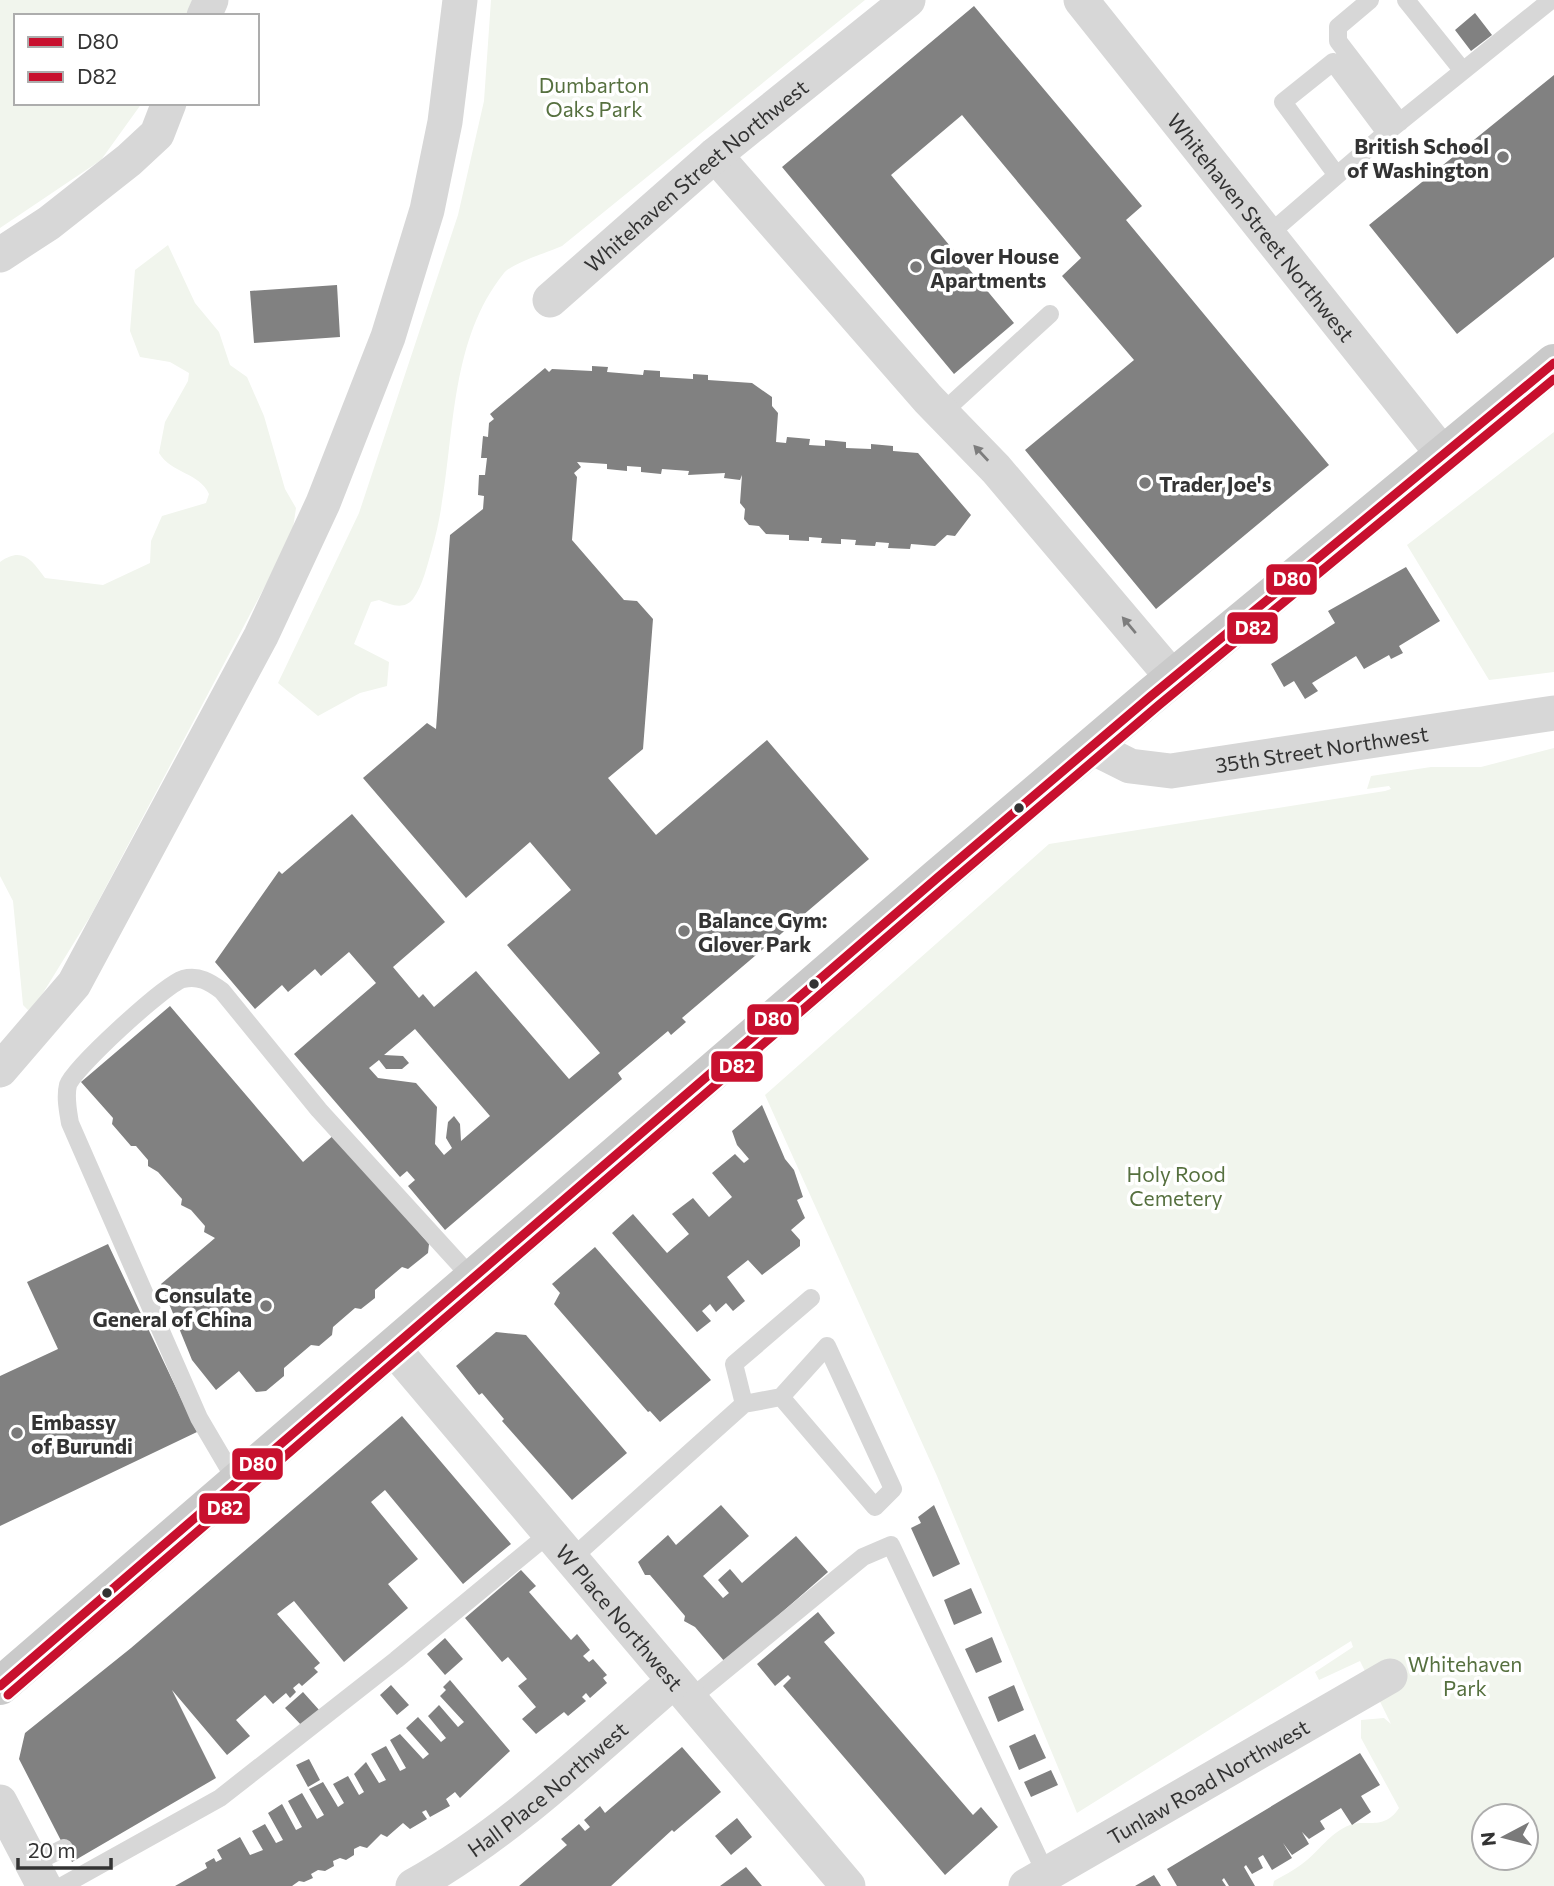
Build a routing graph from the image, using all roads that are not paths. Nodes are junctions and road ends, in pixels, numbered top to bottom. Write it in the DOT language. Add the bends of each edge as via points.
graph roads {
  1 [pos="460,0"];
  2 [pos="908,0"];
  3 [pos="1081,0"];
  4 [pos="1370,0"];
  5 [pos="1406,0"];
  6 [pos="1551,0"];
  7 [pos="1463,71"];
  8 [pos="168,105"];
  9 [pos="1393,127"];
  10 [pos="715,155"];
  11 [pos="1336,174"];
  12 [pos="1268,236"];
  13 [pos="0,255"];
  14 [pos="550,300"];
  15 [pos="1050,314"];
  16 [pos="1554,363"];
  17 [pos="935,405"];
  18 [pos="1442,453"];
  19 [pos="1173,678"];
  20 [pos="1554,713"];
  21 [pos="1092,747"];
  22 [pos="0,1070"];
  23 [pos="473,1279"];
  24 [pos="811,1298"];
  25 [pos="393,1348"];
  26 [pos="781,1396"];
  27 [pos="744,1404"];
  28 [pos="236,1481"];
  29 [pos="560,1546"];
  30 [pos="1390,1676"];
  31 [pos="0,1686"];
  32 [pos="682,1690"];
  33 [pos="0,1802"];
  34 [pos="64,1848"];
  35 [pos="38,1875"];
  36 [pos="1036,1880"];
  37 [pos="62,1886"];
  38 [pos="413,1886"];
  39 [pos="848,1886"];
  1 -- 22 [label="street" via="445,122 427,210 388,337 323,503 237,682 74,984"];
  2 -- 10 [label="street, Whitehaven Street Northwest"];
  3 -- 12 [label="street, Whitehaven Street Northwest"];
  4 -- 9 [label="lane" via="1338,27 1338,41"];
  5 -- 7 [label="lane"];
  6 -- 7 [label="lane"];
  7 -- 9 [label="lane"];
  8 -- 13 [label="street" via="157,134 129,160"];
  9 -- 11 [label="lane"];
  9 -- 11 [label="lane" via="1333,62 1283,102"];
  10 -- 14 [label="street, Whitehaven Street Northwest"];
  10 -- 17 [label="street"];
  11 -- 12 [label="lane"];
  12 -- 18 [label="street, Whitehaven Street Northwest"];
  15 -- 17 [label="lane"];
  16 -- 18 [label="main road"];
  19 -- 17 [label="street, one-way" via="996,469"];
  18 -- 19 [label="main road"];
  19 -- 21 [label="main road"];
  20 -- 21 [label="street, 35th Street Northwest" via="1171,771 1130,766"];
  21 -- 23 [label="main road"];
  23 -- 25 [label="main road"];
  23 -- 28 [label="lane" via="319,1110 222,992 201,978 186,978 165,989 79,1067 66,1098 70,1123 199,1418"];
  24 -- 27 [label="lane" via="734,1364"];
  25 -- 28 [label="main road"];
  25 -- 29 [label="street, W Place Northwest"];
  26 -- 26 [label="lane" via="875,1507 893,1489 827,1346"];
  26 -- 27 [label="lane"];
  27 -- 29 [label="lane"];
  28 -- 31 [label="main road"];
  29 -- 32 [label="street, W Place Northwest"];
  29 -- 37 [label="lane" via="396,1660 220,1798"];
  30 -- 36 [label="street, Tunlaw Road Northwest"];
  32 -- 36 [label="lane" via="863,1557 891,1545"];
  32 -- 38 [label="street, Hall Place Northwest" via="465,1856"];
  32 -- 39 [label="street, W Place Northwest"];
  33 -- 35 [label="street"];
  34 -- 35 [label="lane"];
}
